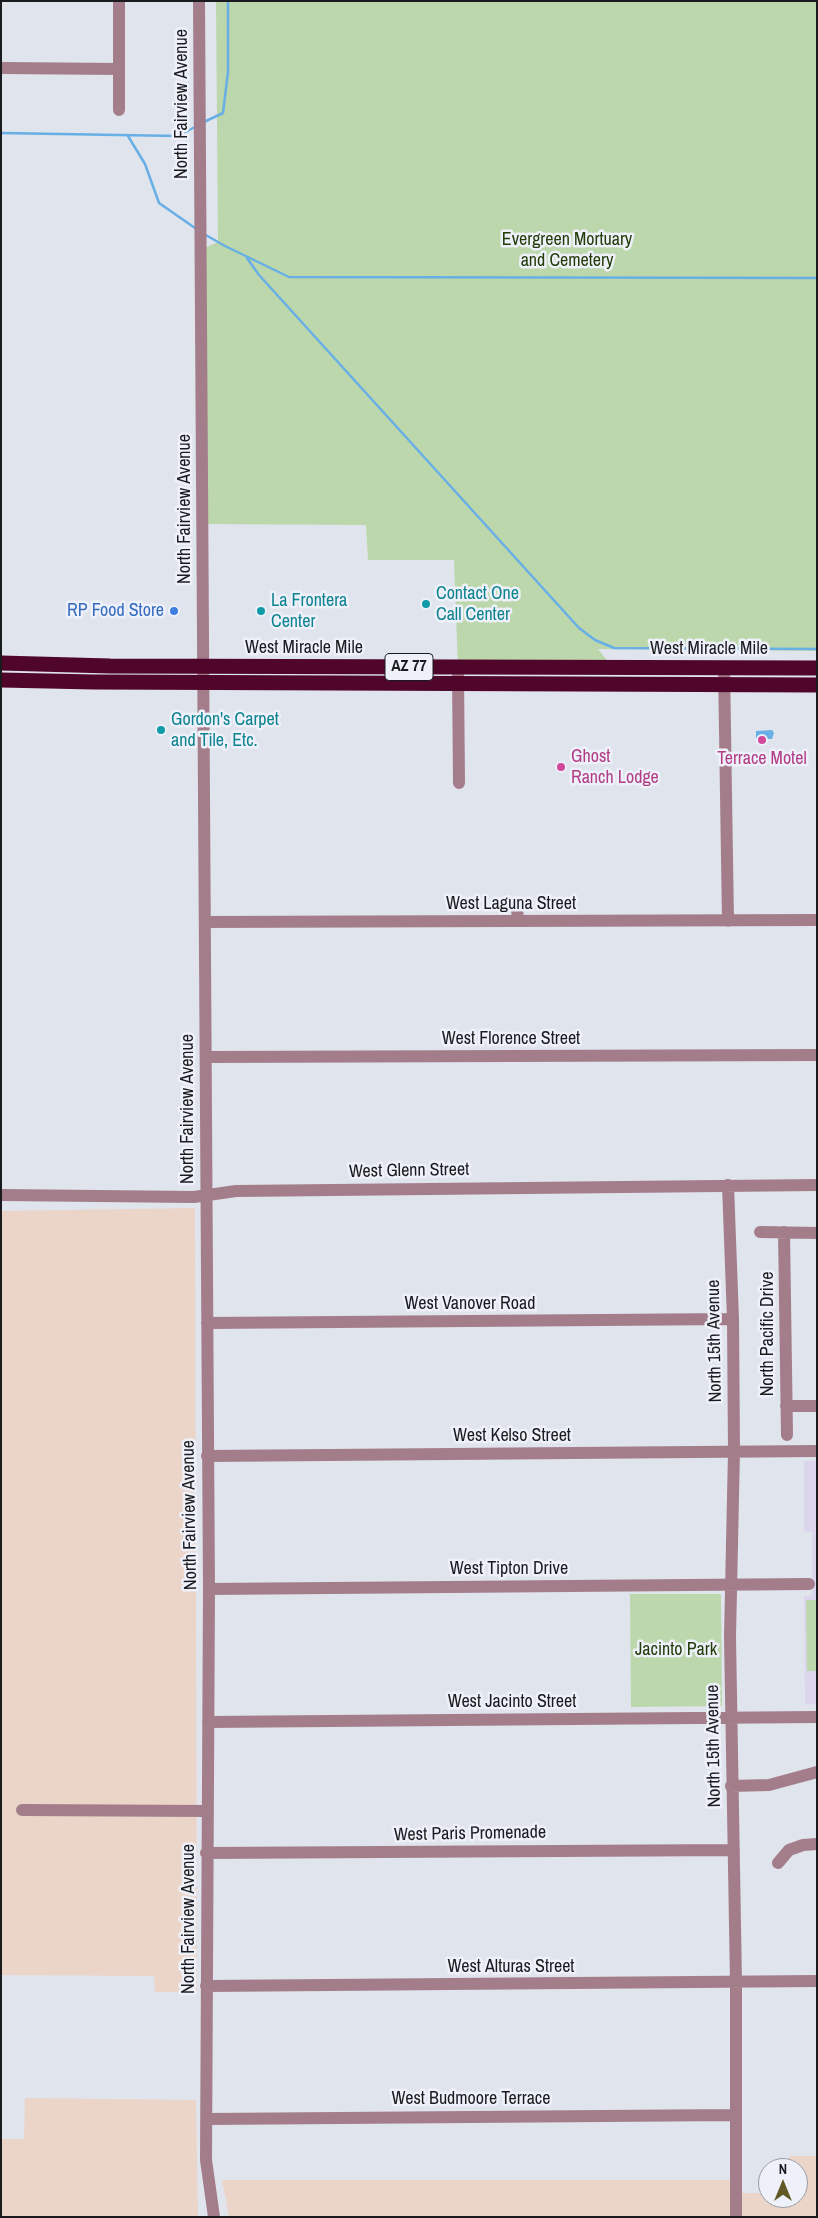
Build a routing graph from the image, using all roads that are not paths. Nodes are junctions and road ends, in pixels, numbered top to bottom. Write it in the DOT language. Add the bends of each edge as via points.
graph roads {
  1 [pos="120,1"];
  2 [pos="199,1"];
  3 [pos="1,68"];
  4 [pos="119,69"];
  5 [pos="119,110"];
  6 [pos="1,663"];
  7 [pos="202,666"];
  8 [pos="458,667"];
  9 [pos="724,668"];
  10 [pos="817,668"];
  11 [pos="1,680"];
  12 [pos="202,683"];
  13 [pos="458,684"];
  14 [pos="724,685"];
  15 [pos="817,685"];
  16 [pos="459,783"];
  17 [pos="517,908"];
  18 [pos="817,920"];
  19 [pos="518,921"];
  20 [pos="728,921"];
  21 [pos="205,922"];
  22 [pos="817,1055"];
  23 [pos="206,1057"];
  24 [pos="728,1185"];
  25 [pos="817,1185"];
  26 [pos="206,1194"];
  27 [pos="1,1195"];
  28 [pos="760,1232"];
  29 [pos="784,1232"];
  30 [pos="817,1232"];
  31 [pos="732,1319"];
  32 [pos="207,1323"];
  33 [pos="786,1406"];
  34 [pos="817,1406"];
  35 [pos="787,1434"];
  36 [pos="817,1451"];
  37 [pos="734,1452"];
  38 [pos="207,1456"];
  39 [pos="809,1584"];
  40 [pos="730,1585"];
  41 [pos="208,1589"];
  42 [pos="817,1717"];
  43 [pos="730,1718"];
  44 [pos="208,1722"];
  45 [pos="817,1772"];
  46 [pos="731,1786"];
  47 [pos="22,1810"];
  48 [pos="207,1811"];
  49 [pos="817,1844"];
  50 [pos="734,1850"];
  51 [pos="206,1853"];
  52 [pos="778,1863"];
  53 [pos="817,1981"];
  54 [pos="736,1982"];
  55 [pos="206,1986"];
  56 [pos="735,2115"];
  57 [pos="206,2119"];
  58 [pos="214,2217"];
  59 [pos="736,2217"];
  1 -- 4 [label="street"];
  2 -- 7 [label="street, North Fairview Avenue"];
  3 -- 4 [label="street"];
  4 -- 5 [label="street"];
  6 -- 7 [label="highway, West Miracle Mile / AZ 77"];
  7 -- 8 [label="highway, West Miracle Mile / AZ 77"];
  7 -- 12 [label="street, North Fairview Avenue"];
  8 -- 9 [label="highway, West Miracle Mile / AZ 77"];
  8 -- 13 [label="street"];
  9 -- 10 [label="highway, West Miracle Mile / AZ 77"];
  9 -- 14 [label="street"];
  11 -- 12 [label="highway, West Miracle Mile / AZ 77"];
  12 -- 13 [label="highway, West Miracle Mile / AZ 77"];
  12 -- 21 [label="street, North Fairview Avenue"];
  13 -- 14 [label="highway, West Miracle Mile / AZ 77"];
  13 -- 16 [label="street"];
  14 -- 15 [label="highway, West Miracle Mile / AZ 77"];
  14 -- 20 [label="street"];
  17 -- 19 [label="street"];
  18 -- 20 [label="street, West Laguna Street"];
  19 -- 20 [label="street, West Laguna Street" via="608,915"];
  19 -- 21 [label="street, West Laguna Street"];
  21 -- 23 [label="street, North Fairview Avenue"];
  22 -- 23 [label="street, West Florence Street"];
  23 -- 26 [label="street, North Fairview Avenue"];
  24 -- 25 [label="street, West Glenn Street"];
  24 -- 26 [label="street, West Glenn Street"];
  24 -- 31 [label="street, North 15th Avenue"];
  26 -- 27 [label="street, West Glenn Street" via="194,1197"];
  26 -- 32 [label="street, North Fairview Avenue"];
  28 -- 29 [label="street"];
  29 -- 30 [label="street"];
  29 -- 33 [label="street, North Pacific Drive"];
  31 -- 32 [label="street, West Vanover Road"];
  31 -- 37 [label="street, North 15th Avenue"];
  32 -- 38 [label="street, North Fairview Avenue"];
  33 -- 34 [label="street"];
  33 -- 35 [label="street, North Pacific Drive"];
  36 -- 37 [label="street, West Kelso Street"];
  37 -- 38 [label="street, West Kelso Street"];
  37 -- 40 [label="street, North 15th Avenue"];
  38 -- 41 [label="street, North Fairview Avenue"];
  39 -- 40 [label="street, West Tipton Drive"];
  40 -- 41 [label="street, West Tipton Drive"];
  40 -- 43 [label="street, North 15th Avenue"];
  41 -- 44 [label="street, North Fairview Avenue"];
  42 -- 43 [label="street, West Jacinto Street"];
  43 -- 44 [label="street, West Jacinto Street"];
  43 -- 46 [label="street, North 15th Avenue"];
  44 -- 48 [label="street, North Fairview Avenue"];
  45 -- 46 [label="street" via="769,1785"];
  46 -- 50 [label="street, North 15th Avenue"];
  47 -- 48 [label="street"];
  48 -- 51 [label="street, North Fairview Avenue"];
  49 -- 52 [label="street" via="789,1850"];
  50 -- 51 [label="street, West Paris Promenade"];
  50 -- 54 [label="street, North 15th Avenue"];
  51 -- 55 [label="street, North Fairview Avenue"];
  53 -- 54 [label="street, West Alturas Street"];
  54 -- 55 [label="street, West Alturas Street"];
  54 -- 56 [label="street, North 15th Avenue"];
  55 -- 57 [label="street, North Fairview Avenue"];
  56 -- 57 [label="street, West Budmoore Terrace"];
  56 -- 59 [label="street, North 15th Avenue"];
  57 -- 58 [label="street, North Fairview Avenue" via="206,2160"];
}
